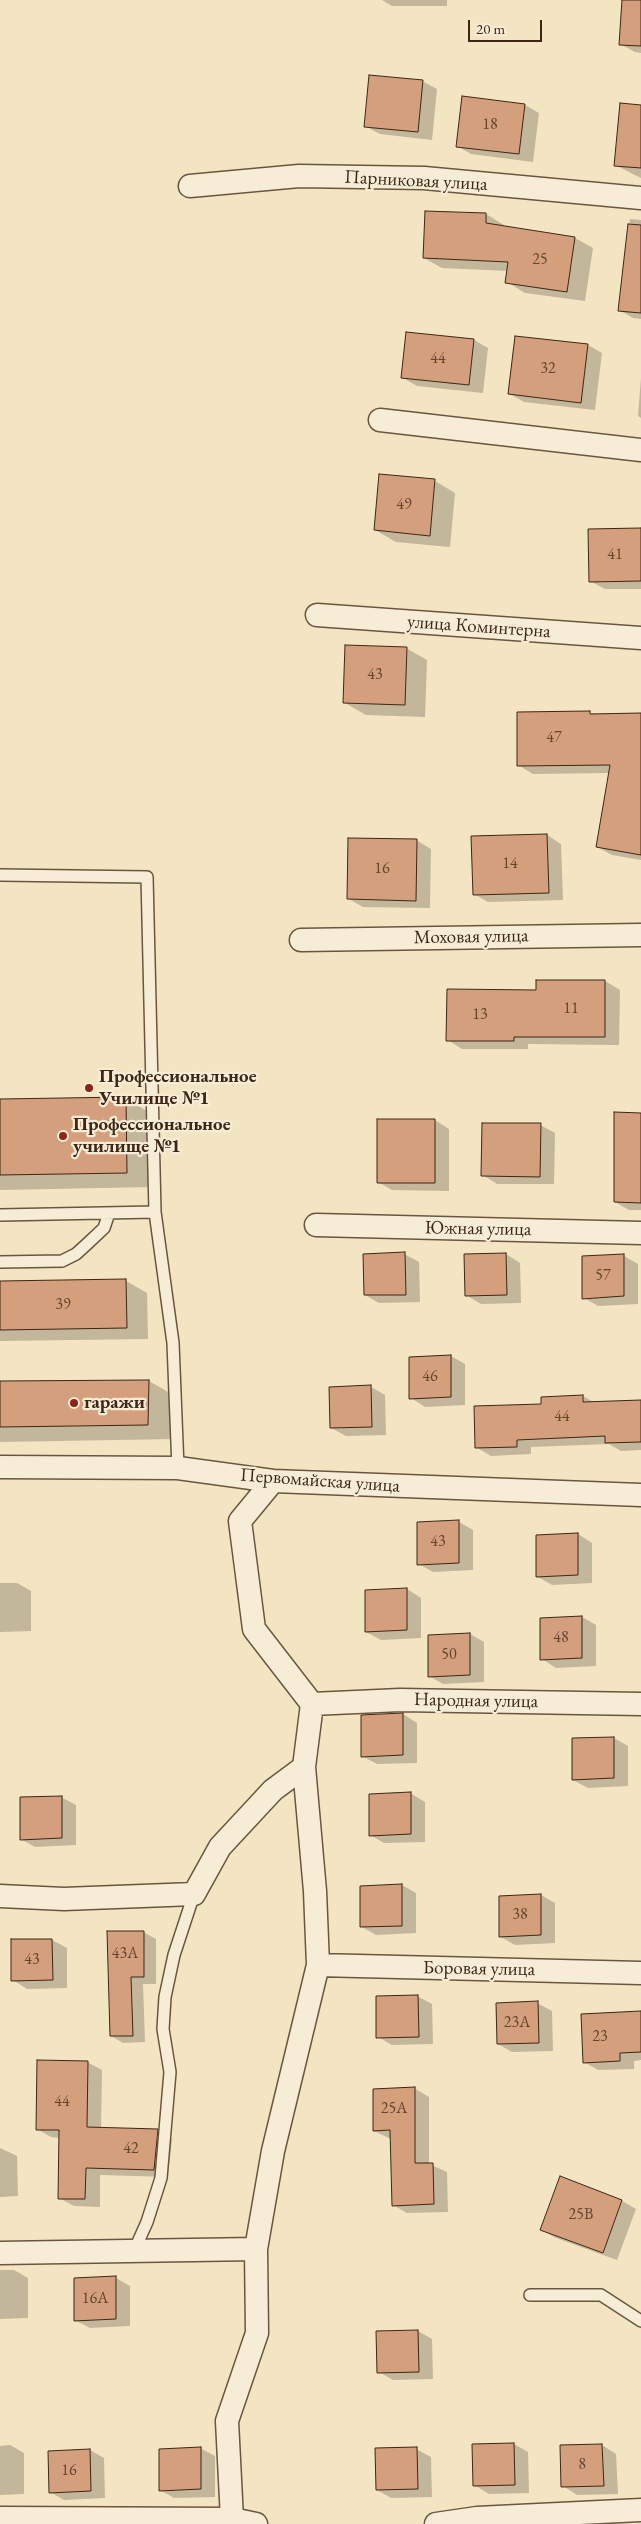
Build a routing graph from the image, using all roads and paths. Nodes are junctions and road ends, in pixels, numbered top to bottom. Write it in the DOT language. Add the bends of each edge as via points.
graph roads {
  1 [pos="190,186"];
  2 [pos="641,198"];
  3 [pos="380,420"];
  4 [pos="641,450"];
  5 [pos="317,615"];
  6 [pos="641,638"];
  7 [pos="0,875"];
  8 [pos="641,935"];
  9 [pos="300,940"];
  10 [pos="109,1212"];
  11 [pos="155,1212"];
  12 [pos="0,1215"];
  13 [pos="316,1225"];
  14 [pos="641,1233"];
  15 [pos="0,1262"];
  16 [pos="0,1466"];
  17 [pos="178,1468"];
  18 [pos="273,1481"];
  19 [pos="641,1496"];
  20 [pos="312,1704"];
  21 [pos="641,1704"];
  22 [pos="304,1767"];
  23 [pos="194,1894"];
  24 [pos="0,1896"];
  25 [pos="318,1965"];
  26 [pos="641,1973"];
  27 [pos="256,2249"];
  28 [pos="134,2251"];
  29 [pos="0,2253"];
  30 [pos="530,2295"];
  31 [pos="641,2321"];
  32 [pos="641,2510"];
  33 [pos="0,2518"];
  34 [pos="232,2519"];
  35 [pos="256,2524"];
  36 [pos="436,2524"];
  1 -- 2 [label="street, Парниковая улица" via="299,176 424,178"];
  3 -- 4 [label="street"];
  5 -- 6 [label="street, улица Коминтерна"];
  7 -- 11 [label="lane" via="147,877"];
  8 -- 9 [label="street, Моховая улица"];
  10 -- 11 [label="lane"];
  10 -- 12 [label="lane"];
  10 -- 15 [label="lane" via="104,1228 76,1254 62,1261"];
  11 -- 17 [label="lane" via="173,1343"];
  13 -- 14 [label="street, Южная улица"];
  16 -- 17 [label="street, Первомайская улица"];
  17 -- 18 [label="street, Первомайская улица"];
  18 -- 19 [label="street, Первомайская улица"];
  18 -- 20 [label="street" via="240,1521 254,1629"];
  20 -- 21 [label="street, Народная улица" via="400,1700"];
  20 -- 22 [label="street"];
  22 -- 23 [label="street" via="273,1790 220,1847"];
  22 -- 25 [label="street"];
  23 -- 24 [label="street" via="64,1899"];
  23 -- 28 [label="lane" via="174,1955 165,1997 163,2029 170,2072 161,2178"];
  25 -- 26 [label="street, Боровая улица"];
  25 -- 27 [label="street" via="273,2151"];
  27 -- 28 [label="street"];
  27 -- 34 [label="street" via="258,2333 227,2421"];
  28 -- 29 [label="street"];
  30 -- 31 [label="lane" via="601,2295"];
  32 -- 36 [label="street" via="477,2518"];
  33 -- 34 [label="street"];
  34 -- 35 [label="street"];
}
